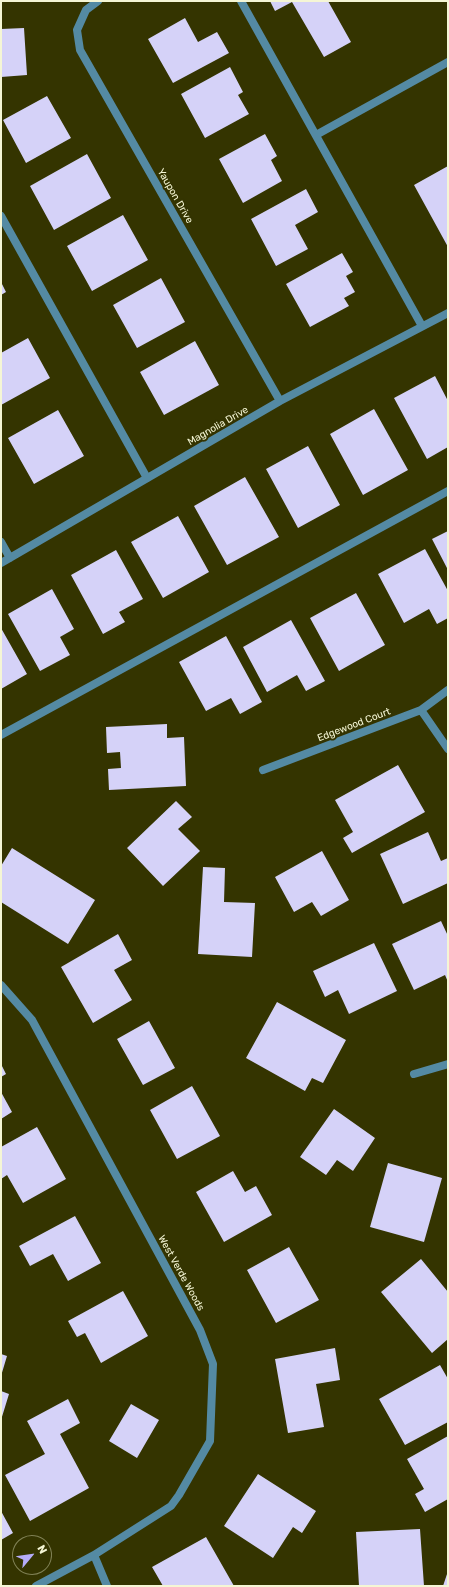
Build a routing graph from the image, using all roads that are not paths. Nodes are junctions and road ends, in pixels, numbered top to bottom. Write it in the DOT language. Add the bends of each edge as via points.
graph roads {
  1 [pos="98,1"];
  2 [pos="241,1"];
  3 [pos="448,62"];
  4 [pos="316,135"];
  5 [pos="1,216"];
  6 [pos="448,313"];
  7 [pos="422,326"];
  8 [pos="280,401"];
  9 [pos="147,478"];
  10 [pos="448,491"];
  11 [pos="1,542"];
  12 [pos="10,558"];
  13 [pos="1,563"];
  14 [pos="448,690"];
  15 [pos="421,710"];
  16 [pos="1,735"];
  17 [pos="448,749"];
  18 [pos="263,770"];
  19 [pos="1,986"];
  20 [pos="448,1064"];
  21 [pos="414,1074"];
  22 [pos="94,1555"];
  23 [pos="36,1586"];
  24 [pos="107,1586"];
  1 -- 8 [label="street, Yaupon Drive" via="86,10 77,30 80,50"];
  2 -- 4 [label="street"];
  3 -- 4 [label="street"];
  4 -- 7 [label="street"];
  5 -- 9 [label="street"];
  6 -- 7 [label="street, Magnolia Drive"];
  7 -- 8 [label="street, Magnolia Drive"];
  8 -- 9 [label="street, Magnolia Drive"];
  9 -- 12 [label="street, Magnolia Drive"];
  10 -- 16 [label="street"];
  11 -- 12 [label="street"];
  12 -- 13 [label="street, Magnolia Drive"];
  14 -- 15 [label="street, Edgewood Court"];
  15 -- 17 [label="street"];
  15 -- 18 [label="street, Edgewood Court"];
  19 -- 22 [label="street, West Verde Woods" via="32,1020 200,1330 213,1364 210,1441 179,1495 171,1506"];
  20 -- 21 [label="street"];
  22 -- 23 [label="street, West Verde Woods"];
  22 -- 24 [label="street"];
}
